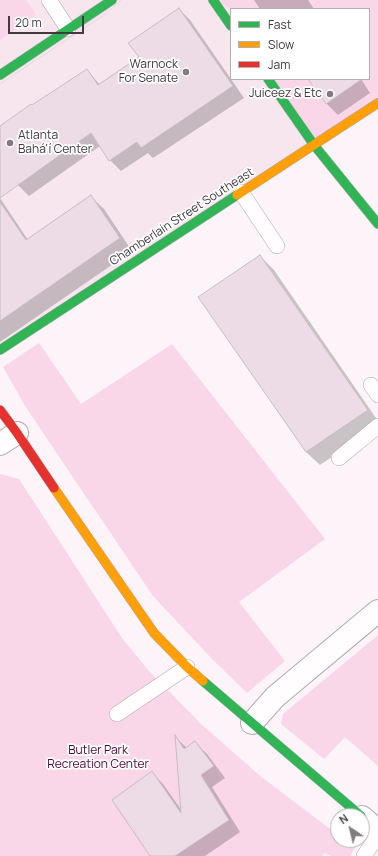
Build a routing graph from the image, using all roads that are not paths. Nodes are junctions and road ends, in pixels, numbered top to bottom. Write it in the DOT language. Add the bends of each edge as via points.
graph roads {
  1 [pos="112,0"];
  2 [pos="213,0"];
  3 [pos="51,1"];
  4 [pos="230,25"];
  5 [pos="68,29"];
  6 [pos="0,75"];
  7 [pos="269,80"];
  8 [pos="378,103"];
  9 [pos="314,145"];
  10 [pos="241,192"];
  11 [pos="378,224"];
  12 [pos="277,246"];
  13 [pos="0,350"];
  14 [pos="0,410"];
  15 [pos="378,426"];
  16 [pos="8,439"];
  17 [pos="339,458"];
  18 [pos="378,611"];
  19 [pos="187,667"];
  20 [pos="116,714"];
  21 [pos="252,723"];
  22 [pos="352,808"];
  23 [pos="370,824"];
  24 [pos="378,831"];
  25 [pos="378,835"];
  26 [pos="364,856"];
  1 -- 5 [label="street"];
  2 -- 4 [label="street"];
  3 -- 5 [label="lane"];
  5 -- 6 [label="street"];
  7 -- 9 [label="street"];
  8 -- 9 [label="street, Chamberlain Street Southeast"];
  9 -- 10 [label="street, Chamberlain Street Southeast"];
  9 -- 11 [label="street"];
  10 -- 12 [label="lane"];
  10 -- 13 [label="street, Chamberlain Street Southeast"];
  14 -- 16 [label="street"];
  15 -- 17 [label="lane"];
  16 -- 19 [label="street" via="154,633"];
  18 -- 21 [label="street" via="275,697"];
  19 -- 20 [label="lane"];
  19 -- 21 [label="street"];
  21 -- 22 [label="street"];
  23 -- 24 [label="street"];
  25 -- 26 [label="lane"];
}
